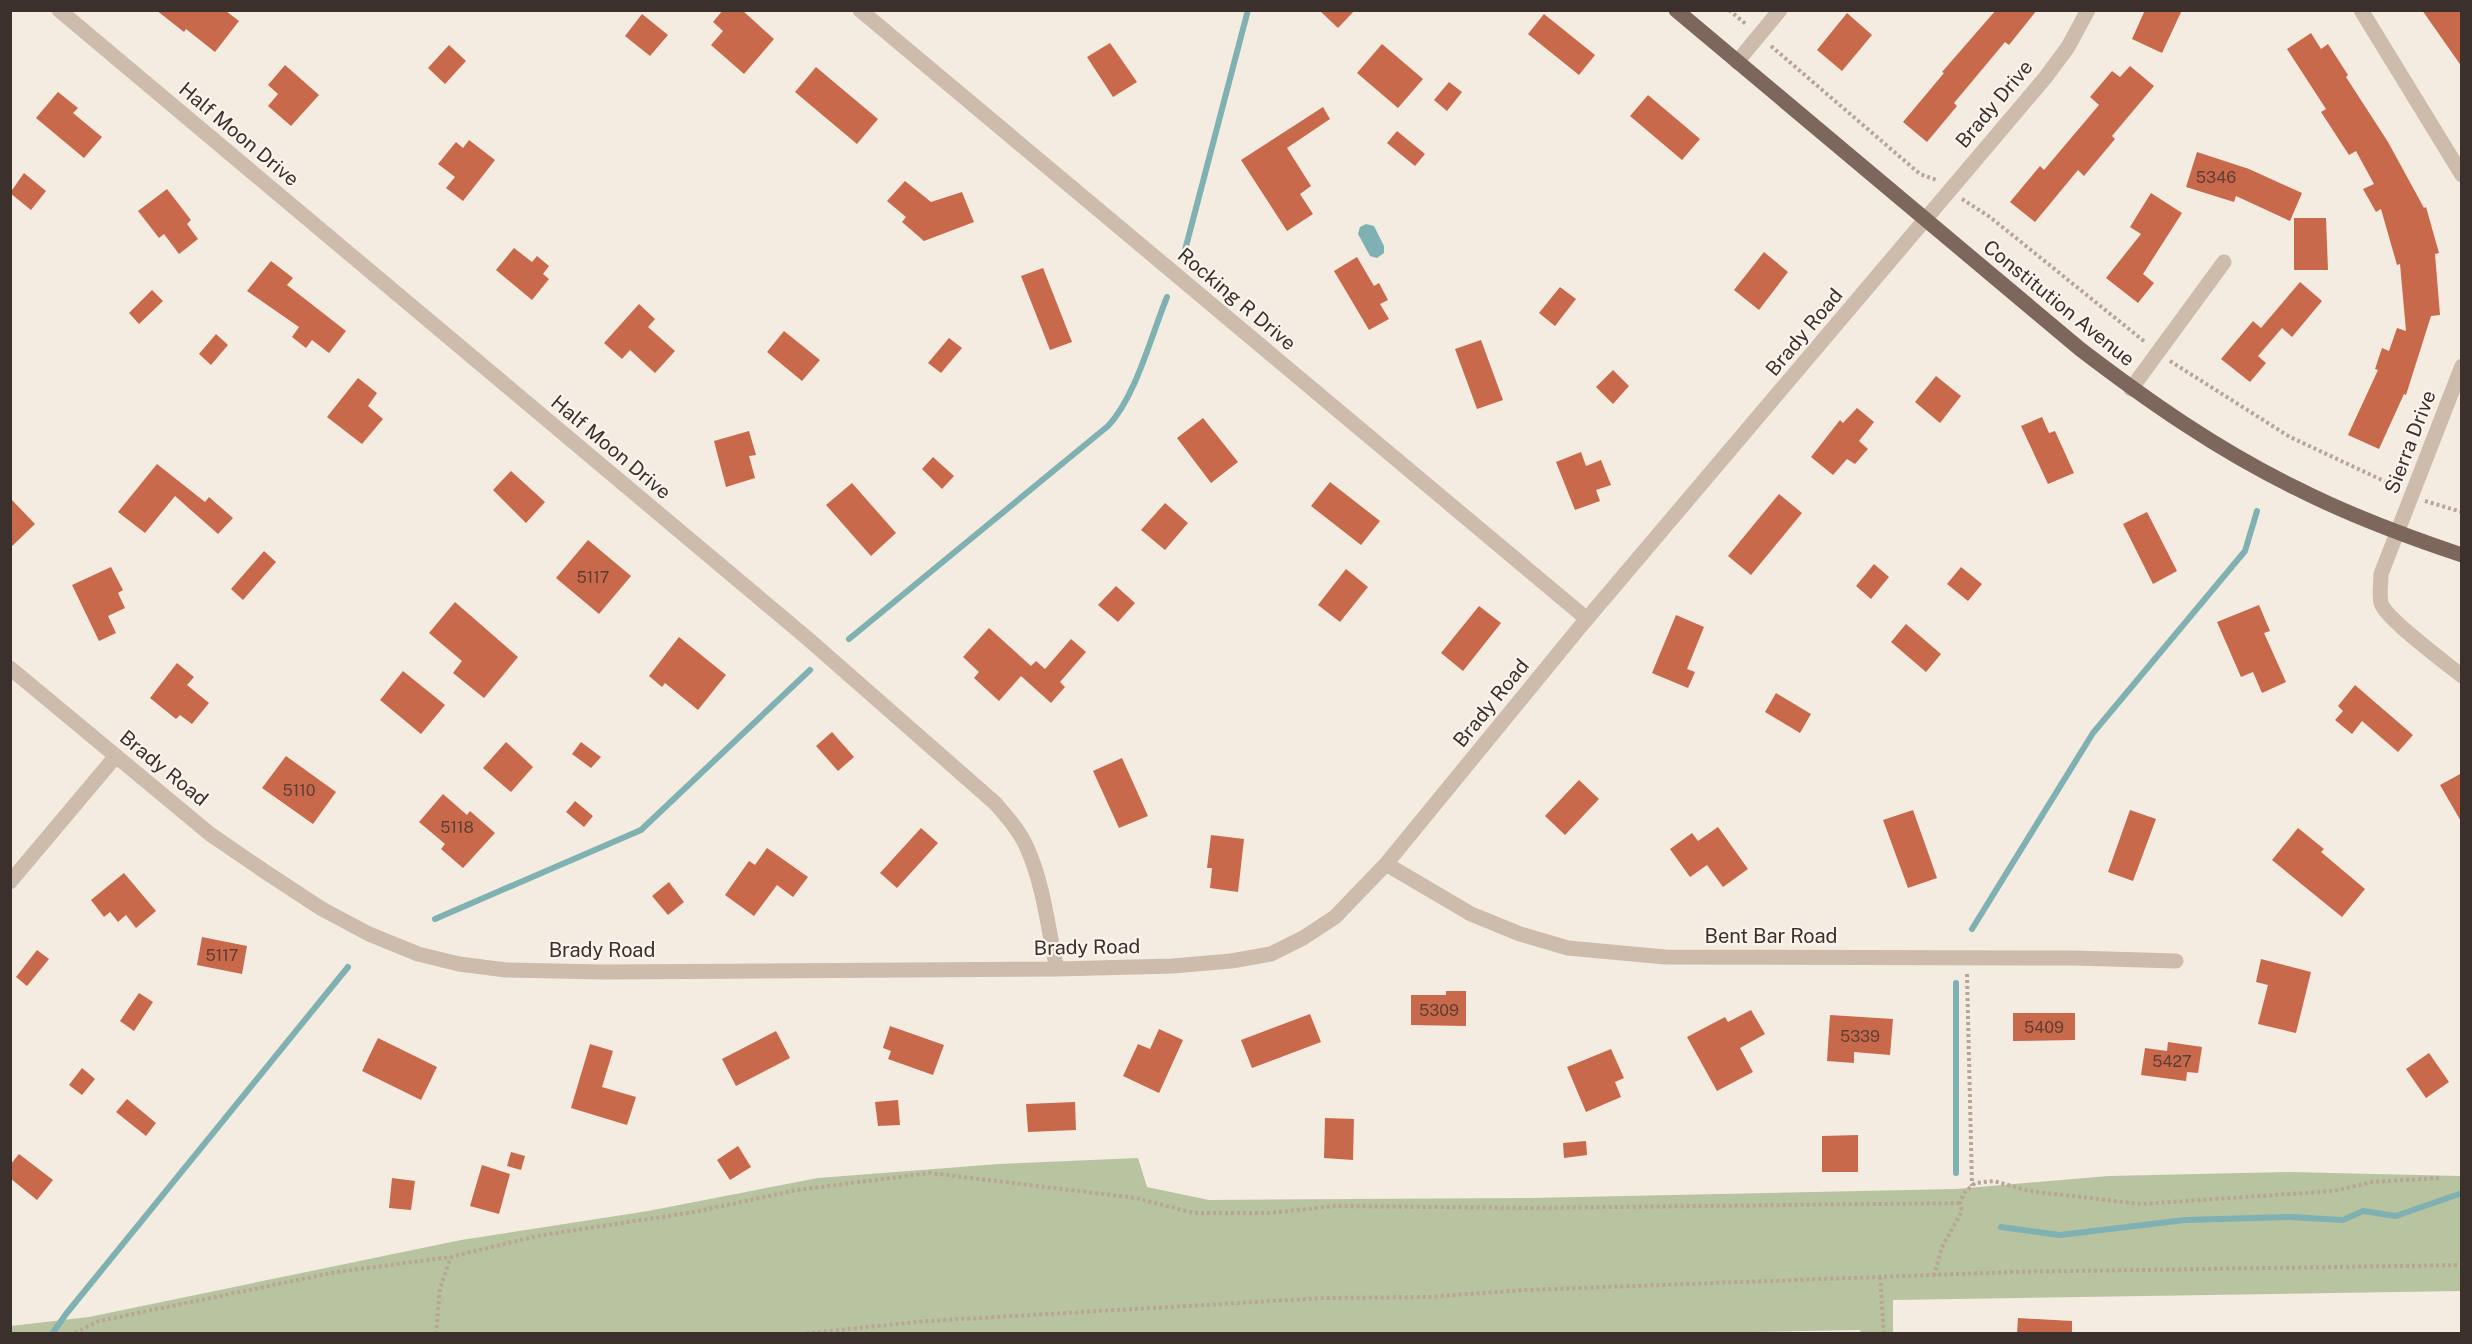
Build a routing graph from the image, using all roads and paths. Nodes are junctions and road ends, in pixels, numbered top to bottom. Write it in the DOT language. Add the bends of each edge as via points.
graph roads {
  1 [pos="59,10"];
  2 [pos="860,10"];
  3 [pos="1676,10"];
  4 [pos="1729,10"];
  5 [pos="1780,10"];
  6 [pos="2088,10"];
  7 [pos="2361,10"];
  8 [pos="1760,35"];
  9 [pos="1737,62"];
  10 [pos="2462,175"];
  11 [pos="1950,188"];
  12 [pos="1925,219"];
  13 [pos="2224,262"];
  14 [pos="2158,352"];
  15 [pos="2462,366"];
  16 [pos="2132,389"];
  17 [pos="2413,495"];
  18 [pos="2462,512"];
  19 [pos="2399,532"];
  20 [pos="2462,555"];
  21 [pos="1587,619"];
  22 [pos="10,668"];
  23 [pos="2462,676"];
  24 [pos="116,756"];
  25 [pos="1386,864"];
  26 [pos="10,882"];
  27 [pos="1966,958"];
  28 [pos="2176,961"];
  29 [pos="1057,969"];
  30 [pos="2440,1178"];
  31 [pos="1972,1186"];
  32 [pos="1960,1203"];
  33 [pos="451,1257"];
  34 [pos="2462,1265"];
  35 [pos="1934,1276"];
  36 [pos="1880,1277"];
  37 [pos="75,1333"];
  38 [pos="436,1334"];
  39 [pos="800,1334"];
  40 [pos="1884,1334"];
  1 -- 29 [label="street, Half Moon Drive" via="807,638 995,803 1027,847 1036,870"];
  2 -- 21 [label="street, Rocking R Drive"];
  3 -- 9 [label="main road, Constitution Avenue"];
  4 -- 8 [label="path"];
  5 -- 8 [label="street"];
  6 -- 11 [label="street, Brady Drive" via="2045,78"];
  7 -- 10 [label="street"];
  8 -- 9 [label="street"];
  8 -- 11 [label="path" via="1920,174"];
  9 -- 12 [label="main road, Constitution Avenue"];
  11 -- 12 [label="street, Brady Drive"];
  11 -- 14 [label="path"];
  12 -- 16 [label="main road, Constitution Avenue"];
  12 -- 21 [label="street, Brady Road"];
  13 -- 14 [label="street"];
  14 -- 16 [label="street"];
  14 -- 17 [label="path" via="2290,437"];
  15 -- 17 [label="street, Sierra Drive"];
  16 -- 19 [label="main road, Constitution Avenue" via="2248,463 2344,511"];
  17 -- 18 [label="path"];
  17 -- 19 [label="street, Sierra Drive"];
  19 -- 20 [label="main road, Constitution Avenue"];
  19 -- 23 [label="street, Sierra Drive" via="2381,574 2381,605"];
  21 -- 25 [label="street, Brady Road"];
  22 -- 24 [label="street, Brady Road"];
  24 -- 26 [label="street"];
  24 -- 29 [label="street, Brady Road" via="210,834 322,909 418,954 459,964 506,970 603,972"];
  25 -- 27 [label="street, Bent Bar Road" via="1471,914 1568,948 1665,957"];
  25 -- 29 [label="street, Brady Road" via="1335,917 1271,954 1173,966"];
  27 -- 28 [label="street, Bent Bar Road"];
  27 -- 31 [label="path"];
  30 -- 31 [label="path" via="2372,1182 2334,1191 2141,1204 2029,1191 1994,1181"];
  31 -- 32 [label="path" via="1964,1192"];
  32 -- 33 [label="path" via="1335,1206 1270,1213 1194,1213 1136,1198 930,1173 797,1190 694,1212 537,1236"];
  32 -- 35 [label="path" via="1962,1211 1942,1247"];
  33 -- 37 [label="path" via="336,1272 99,1321"];
  33 -- 38 [label="path" via="440,1288"];
  34 -- 35 [label="path"];
  35 -- 36 [label="path"];
  36 -- 39 [label="path" via="1326,1298 927,1321"];
  36 -- 40 [label="path"];
}
